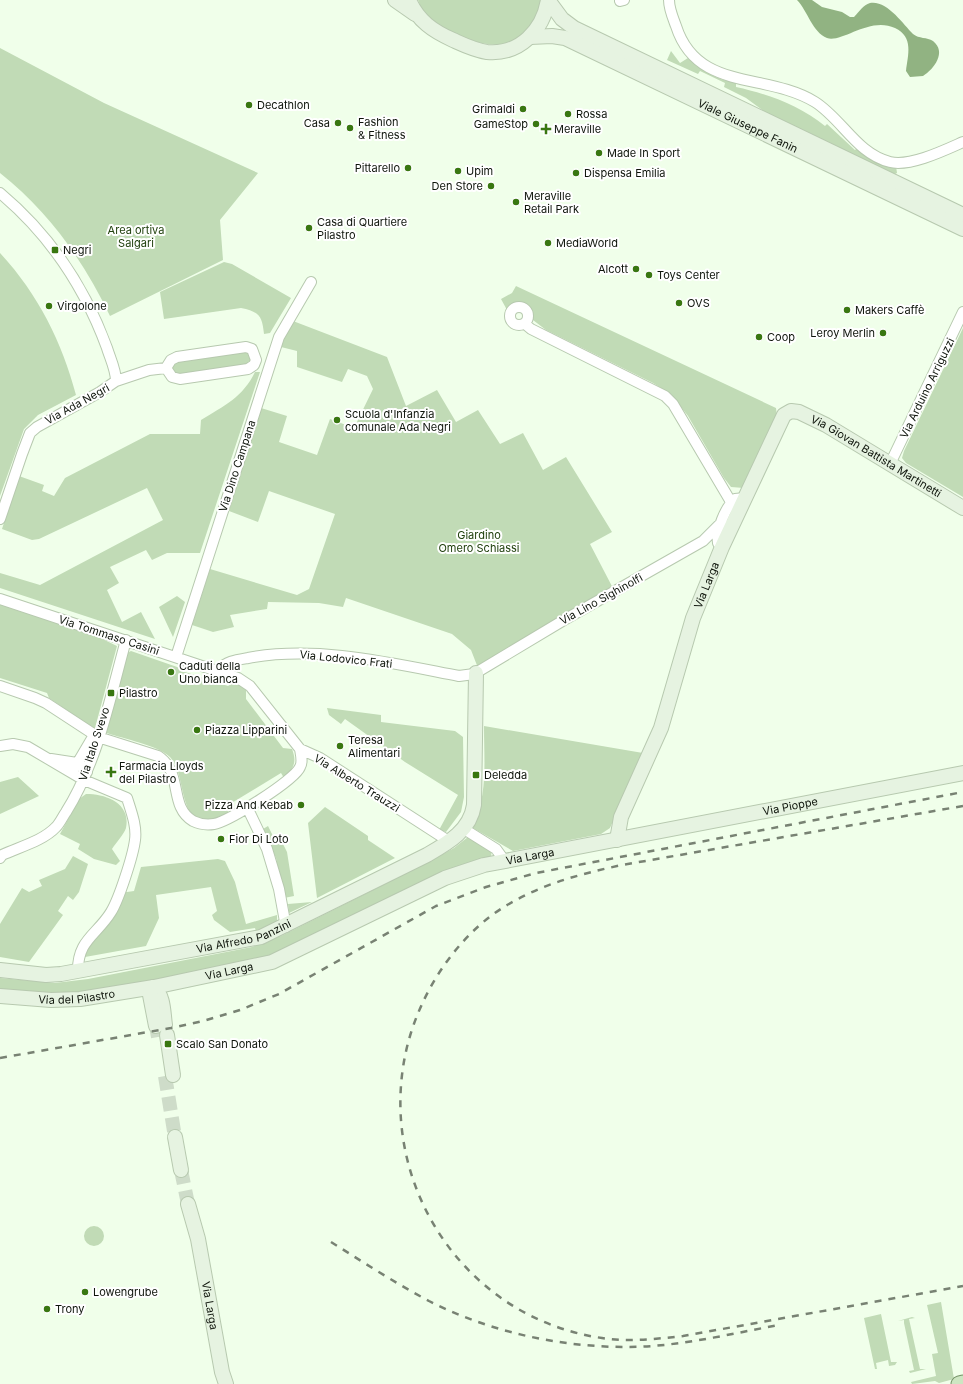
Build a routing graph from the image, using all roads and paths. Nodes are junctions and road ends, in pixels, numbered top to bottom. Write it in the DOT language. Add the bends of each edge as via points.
graph roads {
  1 [pos="395,0"];
  2 [pos="409,0"];
  3 [pos="548,0"];
  4 [pos="669,0"];
  5 [pos="417,16"];
  6 [pos="530,37"];
  7 [pos="963,142"];
  8 [pos="0,193"];
  9 [pos="963,215"];
  10 [pos="963,229"];
  11 [pos="311,282"];
  12 [pos="963,312"];
  13 [pos="525,324"];
  14 [pos="166,368"];
  15 [pos="116,380"];
  16 [pos="787,413"];
  17 [pos="890,464"];
  18 [pos="745,498"];
  19 [pos="731,502"];
  20 [pos="963,508"];
  21 [pos="0,519"];
  22 [pos="722,522"];
  23 [pos="722,547"];
  24 [pos="0,599"];
  25 [pos="126,640"];
  26 [pos="176,657"];
  27 [pos="218,670"];
  28 [pos="476,673"];
  29 [pos="0,686"];
  30 [pos="96,736"];
  31 [pos="0,746"];
  32 [pos="300,749"];
  33 [pos="40,755"];
  34 [pos="77,763"];
  35 [pos="963,773"];
  36 [pos="71,774"];
  37 [pos="85,776"];
  38 [pos="247,807"];
  39 [pos="464,829"];
  40 [pos="617,840"];
  41 [pos="450,842"];
  42 [pos="0,858"];
  43 [pos="504,860"];
  44 [pos="286,927"];
  45 [pos="0,970"];
  46 [pos="78,972"];
  47 [pos="154,987"];
  48 [pos="0,996"];
  49 [pos="169,1076"];
  50 [pos="180,1136"];
  51 [pos="186,1169"];
  52 [pos="192,1203"];
  53 [pos="223,1380"];
  54 [pos="963,1383"];
  55 [pos="959,1384"];
  1 -- 5 [label="street"];
  2 -- 5 [label="street"];
  3 -- 6 [label="street" via="542,21"];
  3 -- 9 [label="street, Viale Giuseppe Fanin" via="562,19 574,28"];
  4 -- 7 [label="street" via="679,38 702,65 721,74 784,88 802,95 824,109 859,144 880,159 891,162 908,161"];
  5 -- 6 [label="street" via="436,32 479,50 502,51 519,45"];
  6 -- 10 [label="street, Viale Giuseppe Fanin" via="565,38"];
  8 -- 15 [label="street" via="40,232 68,269 98,327"];
  11 -- 26 [label="street, Via Dino Campana" via="279,337"];
  12 -- 17 [label="street, Via Arduino Arriguzzi"];
  13 -- 19 [label="street" via="665,396 673,404"];
  14 -- 14 [label="street, Via Ada Negri" via="172,376 180,379 248,369 256,360 252,349 246,347 177,357 171,360"];
  14 -- 15 [label="street, Via Ada Negri" via="149,370"];
  15 -- 21 [label="street, Via Ada Negri" via="105,389 44,422 30,433"];
  16 -- 17 [label="street, Via Giovan Battista Martinetti" via="794,411 805,414"];
  16 -- 18 [label="street, Via Larga"];
  17 -- 20 [label="street, Via Giovan Battista Martinetti"];
  18 -- 19 [label="street"];
  18 -- 23 [label="street, Via Larga"];
  19 -- 22 [label="street"];
  22 -- 23 [label="street" via="716,535"];
  22 -- 28 [label="street, Via Lino Sighinolfi" via="703,541"];
  23 -- 40 [label="street, Via Larga" via="693,618 661,728 621,817"];
  24 -- 25 [label="street, Via Tommaso Casini"];
  25 -- 26 [label="street, Via Tommaso Casini"];
  25 -- 30 [label="street, Via Italo Svevo"];
  26 -- 27 [label="street, Via Tommaso Casini"];
  27 -- 28 [label="street, Via Lodovico Frati" via="225,662 271,653 288,653 369,659 459,676"];
  27 -- 32 [label="street, Via Alberto Trauzzi" via="250,686"];
  28 -- 39 [label="street, Via Alfredo Panzini" via="476,794 473,811"];
  29 -- 30 [label="street" via="46,703"];
  30 -- 34 [label="street, Via Italo Svevo"];
  30 -- 37 [label="street, Via Italo Svevo"];
  30 -- 38 [label="street" via="158,756 166,761 171,769 182,810 195,822 214,824"];
  31 -- 33 [label="street" via="13,744 28,747"];
  32 -- 38 [label="street" via="302,759 295,776"];
  32 -- 41 [label="street, Via Alberto Trauzzi" via="320,758"];
  33 -- 34 [label="street"];
  33 -- 36 [label="street"];
  34 -- 36 [label="street, Via Italo Svevo"];
  34 -- 37 [label="street" via="85,768"];
  35 -- 40 [label="street, Via Pioppe"];
  36 -- 37 [label="street"];
  37 -- 42 [label="street, Via Italo Svevo" via="56,827 43,837"];
  37 -- 46 [label="street" via="127,798 136,839 111,913 82,948 78,958"];
  38 -- 44 [label="street" via="267,849 279,889"];
  39 -- 41 [label="street, Via Alfredo Panzini"];
  39 -- 43 [label="street" via="496,849"];
  40 -- 43 [label="street, Via Larga"];
  41 -- 44 [label="street, Via Alfredo Panzini"];
  43 -- 47 [label="street, Via Larga" via="446,878 272,962"];
  44 -- 46 [label="street, Via Alfredo Panzini" via="249,940"];
  45 -- 46 [label="street, Via Alfredo Panzini" via="46,975"];
  47 -- 48 [label="street, Via del Pilastro" via="66,1000"];
  47 -- 49 [label="street" via="150,994 161,1031"];
  50 -- 51 [label="street"];
  52 -- 53 [label="street, Via Larga"];
  54 -- 55 [label="main road"];
}
